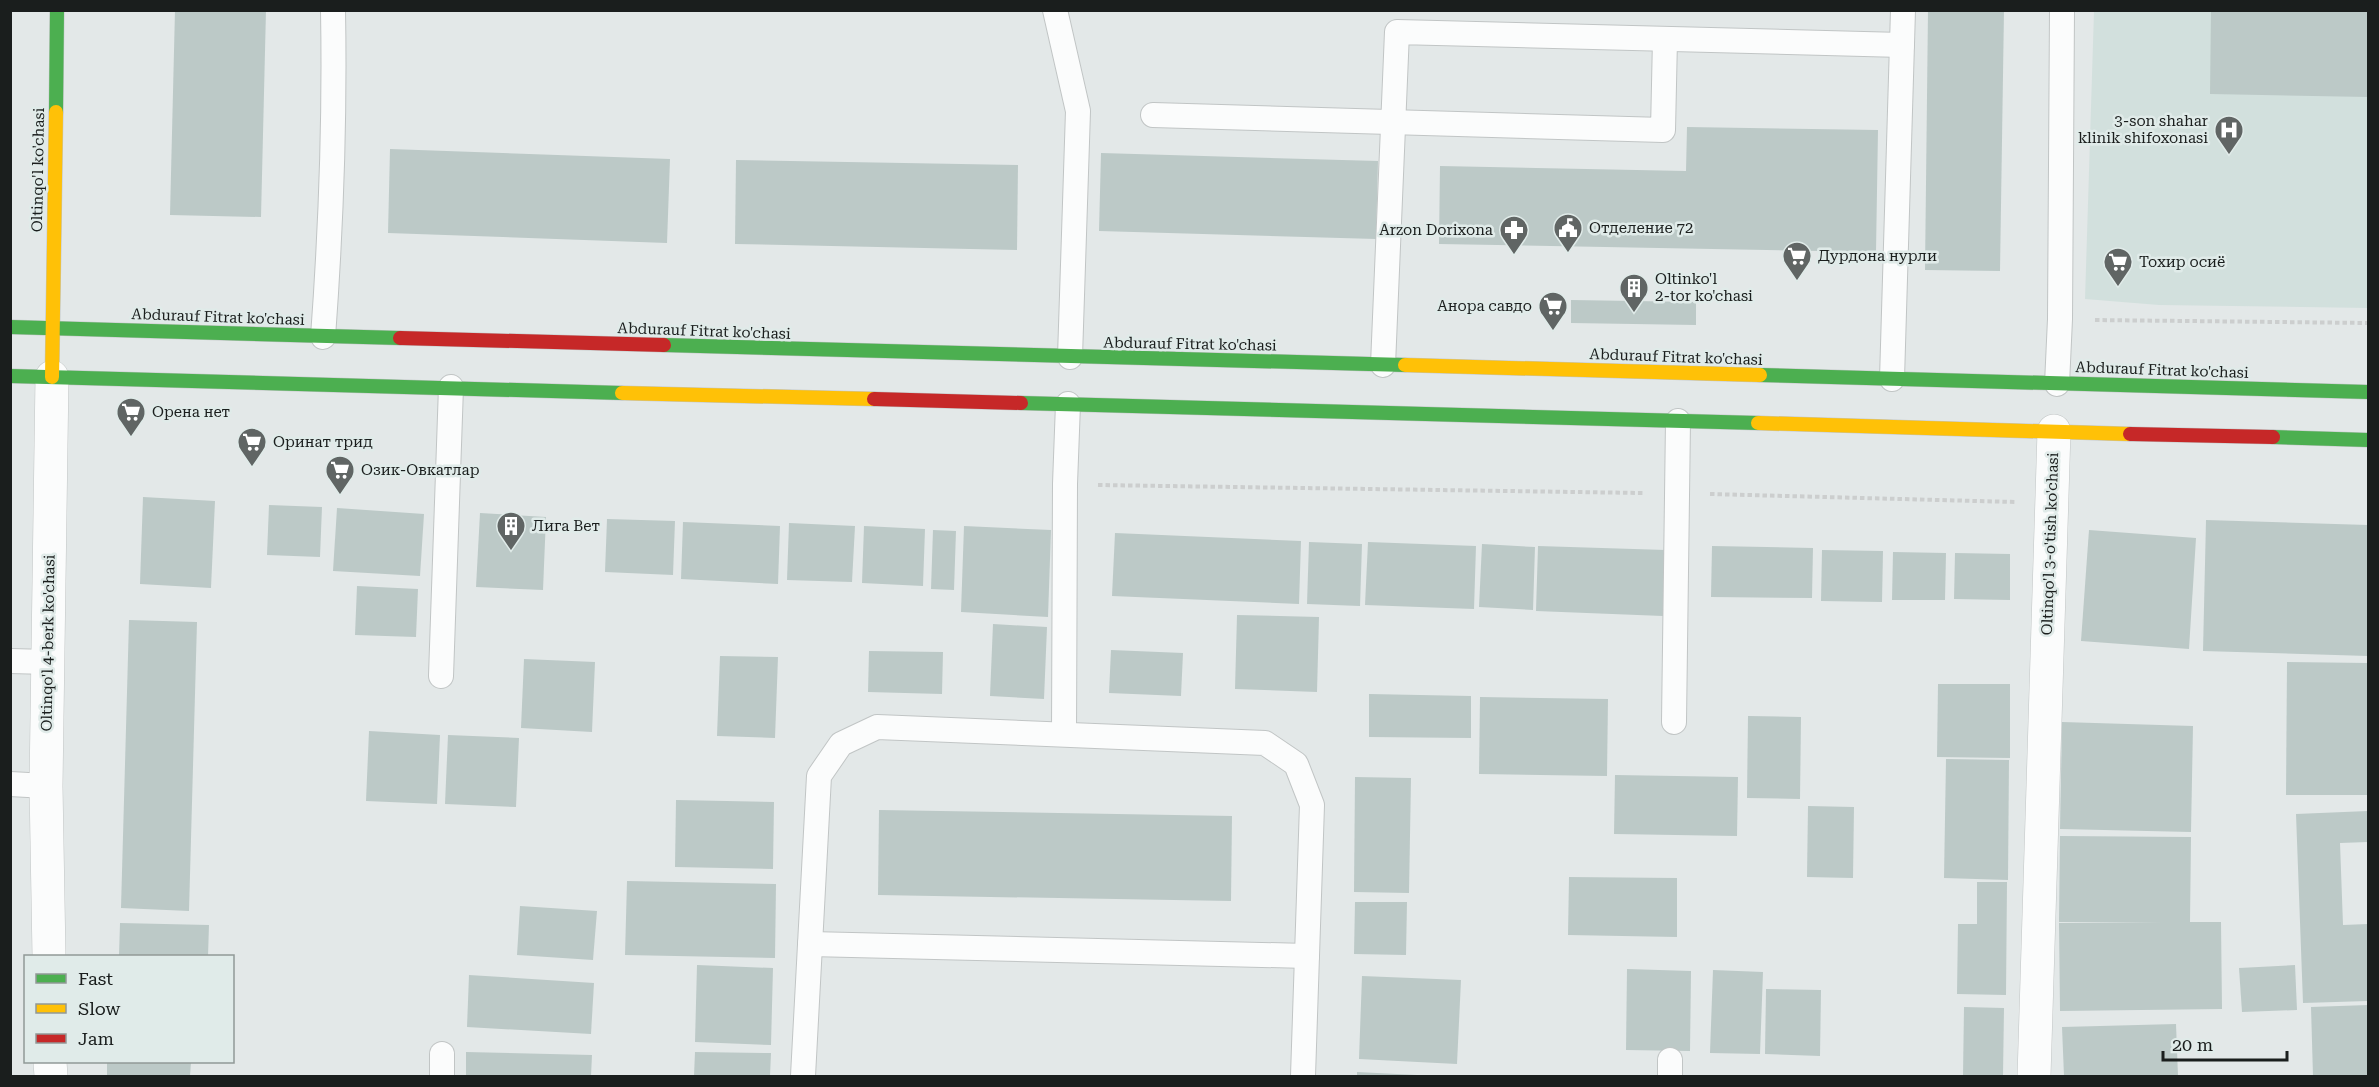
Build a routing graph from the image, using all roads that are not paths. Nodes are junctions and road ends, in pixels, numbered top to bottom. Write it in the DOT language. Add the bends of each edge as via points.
graph roads {
  1 [pos="57,10"];
  2 [pos="333,10"];
  3 [pos="1055,10"];
  4 [pos="1903,10"];
  5 [pos="2062,10"];
  6 [pos="1665,39"];
  7 [pos="1902,45"];
  8 [pos="1153,115"];
  9 [pos="1393,123"];
  10 [pos="10,327"];
  11 [pos="52,329"];
  12 [pos="324,337"];
  13 [pos="1070,363"];
  14 [pos="1383,365"];
  15 [pos="10,376"];
  16 [pos="52,377"];
  17 [pos="1892,380"];
  18 [pos="451,387"];
  19 [pos="2056,390"];
  20 [pos="2368,393"];
  21 [pos="1068,398"];
  22 [pos="1678,421"];
  23 [pos="2054,425"];
  24 [pos="2368,440"];
  25 [pos="10,661"];
  26 [pos="48,662"];
  27 [pos="441,676"];
  28 [pos="1674,722"];
  29 [pos="1064,734"];
  30 [pos="10,784"];
  31 [pos="46,786"];
  32 [pos="810,944"];
  33 [pos="49,955"];
  34 [pos="1307,956"];
  35 [pos="803,1077"];
  36 [pos="1303,1077"];
  37 [pos="2034,1077"];
  1 -- 11 [label="main road, Oltinqo'l ko'chasi"];
  2 -- 12 [label="lane" via="334,90"];
  3 -- 13 [label="lane" via="1078,111"];
  4 -- 7 [label="lane"];
  5 -- 19 [label="lane"];
  6 -- 7 [label="lane"];
  6 -- 9 [label="lane" via="1397,32"];
  6 -- 9 [label="lane" via="1663,130"];
  7 -- 17 [label="lane"];
  8 -- 9 [label="lane"];
  9 -- 14 [label="lane"];
  10 -- 11 [label="main road, Abdurauf Fitrat ko'chasi"];
  11 -- 12 [label="main road, Abdurauf Fitrat ko'chasi"];
  11 -- 16 [label="main road, Oltinqo'l 4-berk ko'chasi"];
  12 -- 13 [label="main road, Abdurauf Fitrat ko'chasi"];
  13 -- 14 [label="main road, Abdurauf Fitrat ko'chasi"];
  14 -- 17 [label="main road, Abdurauf Fitrat ko'chasi"];
  15 -- 16 [label="main road"];
  16 -- 18 [label="main road"];
  16 -- 26 [label="street, Oltinqo'l 4-berk ko'chasi"];
  17 -- 19 [label="main road, Abdurauf Fitrat ko'chasi"];
  18 -- 21 [label="main road"];
  18 -- 27 [label="lane"];
  19 -- 20 [label="main road, Abdurauf Fitrat ko'chasi"];
  21 -- 22 [label="main road"];
  21 -- 29 [label="lane"];
  22 -- 23 [label="main road"];
  22 -- 28 [label="lane"];
  23 -- 24 [label="main road"];
  23 -- 37 [label="street, Oltinqo'l 3-o'tish ko'chasi"];
  25 -- 26 [label="lane"];
  26 -- 31 [label="street, Oltinqo'l 4-berk ko'chasi"];
  29 -- 32 [label="lane" via="877,727 841,744 819,776"];
  29 -- 34 [label="lane" via="1264,744 1296,764 1312,805"];
  30 -- 31 [label="lane"];
  31 -- 33 [label="street, Oltinqo'l 4-berk ko'chasi"];
  32 -- 34 [label="lane"];
  32 -- 35 [label="lane"];
  34 -- 36 [label="lane"];
}
